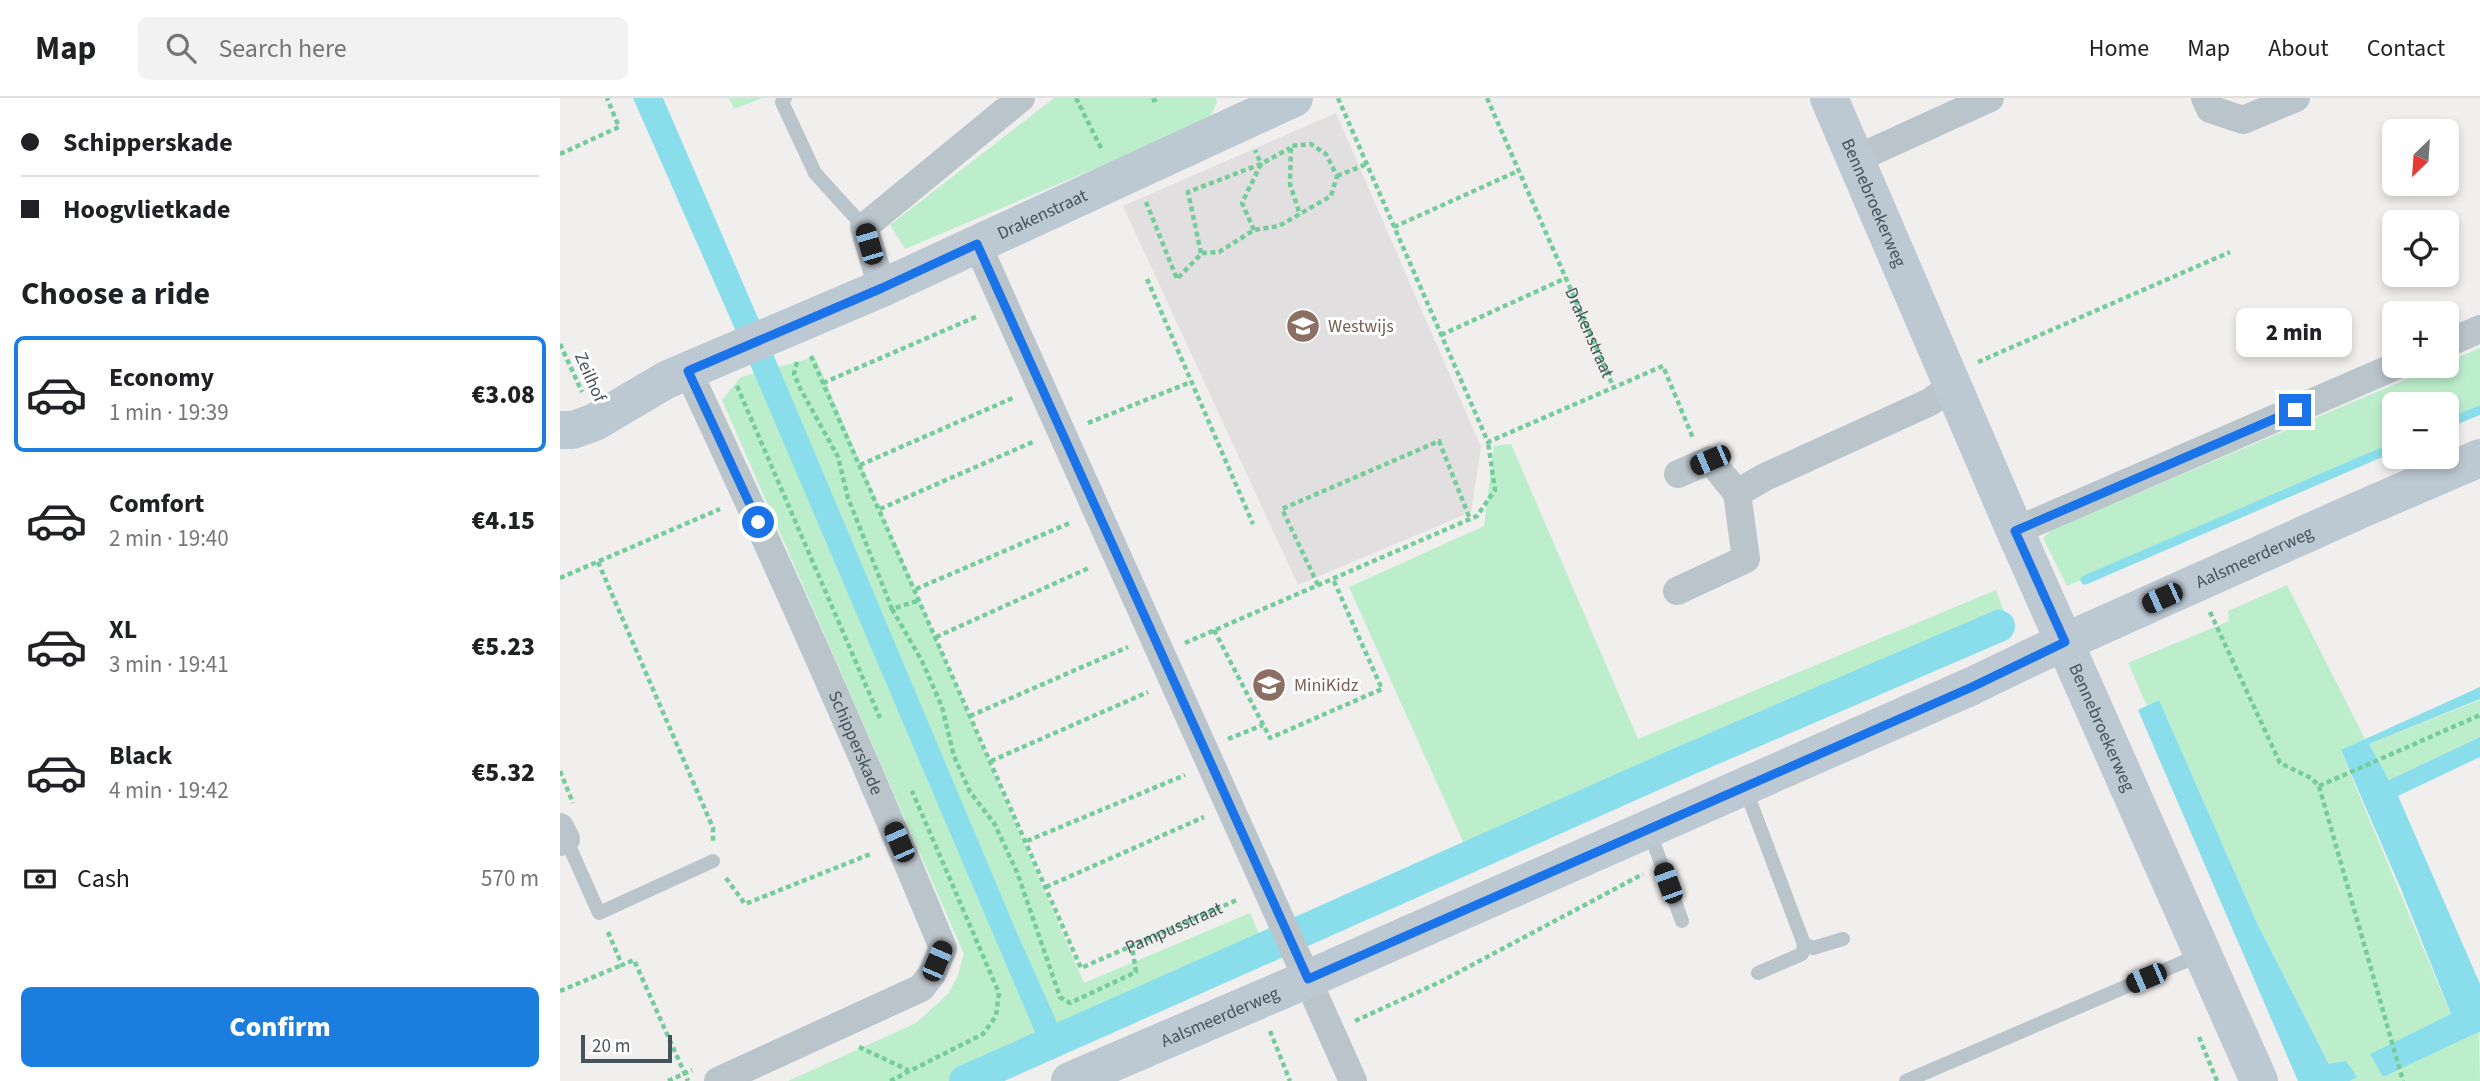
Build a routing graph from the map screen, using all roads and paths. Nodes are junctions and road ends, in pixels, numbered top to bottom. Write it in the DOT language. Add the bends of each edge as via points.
graph roads {
  1 [pos="607,98"];
  2 [pos="785,98"];
  3 [pos="1021,98"];
  4 [pos="1076,98"];
  5 [pos="1160,98"];
  6 [pos="1294,98"];
  7 [pos="1338,98"];
  8 [pos="1486,98"];
  9 [pos="1829,98"];
  10 [pos="1990,98"];
  11 [pos="2206,98"];
  12 [pos="2297,98"];
  13 [pos="1152,101"];
  14 [pos="1239,109"];
  15 [pos="1291,148"];
  16 [pos="560,154"];
  17 [pos="1856,159"];
  18 [pos="1261,164"];
  19 [pos="1367,164"];
  20 [pos="1518,172"];
  21 [pos="1126,175"];
  22 [pos="1337,176"];
  23 [pos="1300,215"];
  24 [pos="864,227"];
  25 [pos="1394,227"];
  26 [pos="1254,230"];
  27 [pos="977,244"];
  28 [pos="2230,252"];
  29 [pos="1202,253"];
  30 [pos="1566,278"];
  31 [pos="1147,279"];
  32 [pos="882,288"];
  33 [pos="1004,302"];
  34 [pos="2480,329"];
  35 [pos="796,335"];
  36 [pos="1441,335"];
  37 [pos="2459,338"];
  38 [pos="560,344"];
  39 [pos="688,371"];
  40 [pos="2382,372"];
  41 [pos="1951,380"];
  42 [pos="1191,382"];
  43 [pos="823,383"];
  44 [pos="1613,386"];
  45 [pos="1042,387"];
  46 [pos="577,426"];
  47 [pos="1073,428"];
  48 [pos="1488,442"];
  49 [pos="2480,458"];
  50 [pos="1710,460"];
  51 [pos="860,465"];
  52 [pos="1678,474"];
  53 [pos="1737,493"];
  54 [pos="747,497"];
  55 [pos="880,509"];
  56 [pos="1100,514"];
  57 [pos="1470,519"];
  58 [pos="1254,524"];
  59 [pos="2015,531"];
  60 [pos="1117,555"];
  61 [pos="598,562"];
  62 [pos="560,578"];
  63 [pos="1333,579"];
  64 [pos="1318,585"];
  65 [pos="916,589"];
  66 [pos="1678,591"];
  67 [pos="920,600"];
  68 [pos="892,609"];
  69 [pos="2210,611"];
  70 [pos="1214,630"];
  71 [pos="936,637"];
  72 [pos="2065,642"];
  73 [pos="1159,646"];
  74 [pos="1175,682"];
  75 [pos="2480,715"];
  76 [pos="970,716"];
  77 [pos="1263,725"];
  78 [pos="1208,756"];
  79 [pos="991,761"];
  80 [pos="1745,786"];
  81 [pos="2319,786"];
  82 [pos="1232,808"];
  83 [pos="1648,829"];
  84 [pos="562,836"];
  85 [pos="1027,841"];
  86 [pos="899,842"];
  87 [pos="713,861"];
  88 [pos="1661,864"];
  89 [pos="1266,883"];
  90 [pos="1046,887"];
  91 [pos="599,913"];
  92 [pos="1682,921"];
  93 [pos="1843,939"];
  94 [pos="1804,944"];
  95 [pos="1132,946"];
  96 [pos="2203,953"];
  97 [pos="622,965"];
  98 [pos="1305,971"];
  99 [pos="1758,973"];
  100 [pos="560,991"];
  101 [pos="1268,1027"];
  102 [pos="827,1031"];
  103 [pos="1332,1032"];
  104 [pos="909,1070"];
  105 [pos="688,1081"];
  106 [pos="718,1081"];
  107 [pos="1070,1081"];
  108 [pos="1290,1081"];
  109 [pos="1353,1081"];
  110 [pos="1906,1081"];
  111 [pos="2259,1081"];
  112 [pos="2403,1081"];
  1 -- 16 [label="path" via="619,127"];
  2 -- 24 [label="lane" via="782,102 815,173"];
  3 -- 24 [label="street"];
  4 -- 21 [label="path"];
  5 -- 13 [label="path"];
  6 -- 14 [label="street, Drakenstraat"];
  7 -- 19 [label="path"];
  8 -- 20 [label="path, Drakenstraat"];
  9 -- 17 [label="street, Bennebroekerweg"];
  10 -- 17 [label="street"];
  11 -- 12 [label="street" via="2210,109 2243,121"];
  14 -- 18 [label="path"];
  14 -- 21 [label="street, Drakenstraat"];
  15 -- 18 [label="path"];
  15 -- 22 [label="path" via="1311,144 1326,154"];
  15 -- 23 [label="path" via="1290,184"];
  17 -- 41 [label="street, Bennebroekerweg"];
  18 -- 26 [label="path" via="1242,203"];
  18 -- 29 [label="path" via="1188,192"];
  19 -- 22 [label="path"];
  19 -- 25 [label="path"];
  20 -- 25 [label="path"];
  20 -- 30 [label="path, Drakenstraat"];
  21 -- 27 [label="street, Drakenstraat"];
  21 -- 29 [label="path" via="1177,279"];
  22 -- 23 [label="path" via="1331,196"];
  23 -- 26 [label="path" via="1279,226"];
  24 -- 32 [label="street"];
  25 -- 36 [label="path"];
  26 -- 29 [label="path" via="1219,252"];
  27 -- 32 [label="street, Drakenstraat"];
  27 -- 33 [label="street"];
  28 -- 41 [label="path"];
  30 -- 36 [label="path, Drakenstraat"];
  30 -- 44 [label="path, Drakenstraat"];
  31 -- 42 [label="path"];
  32 -- 35 [label="street, Drakenstraat"];
  33 -- 43 [label="path"];
  33 -- 45 [label="street"];
  34 -- 37 [label="street"];
  35 -- 39 [label="street, Drakenstraat"];
  35 -- 43 [label="path" via="808,349"];
  35 -- 68 [label="path" via="794,374 838,457 848,498"];
  36 -- 48 [label="path"];
  38 -- 46 [label="path, Zeilhof"];
  39 -- 46 [label="street, Drakenstraat"];
  39 -- 54 [label="street, Schipperskade"];
  40 -- 59 [label="street"];
  41 -- 53 [label="street" via="1930,402"];
  41 -- 59 [label="street, Bennebroekerweg"];
  42 -- 47 [label="path"];
  42 -- 58 [label="path"];
  43 -- 51 [label="path"];
  44 -- 48 [label="path, Drakenstraat"];
  44 -- 50 [label="path, Drakenstraat" via="1663,366 1700,453"];
  45 -- 47 [label="street"];
  45 -- 51 [label="path"];
  47 -- 55 [label="path"];
  47 -- 56 [label="street"];
  48 -- 57 [label="path" via="1495,490"];
  49 -- 72 [label="street, Aalsmeerderweg"];
  50 -- 52 [label="street"];
  50 -- 53 [label="street"];
  51 -- 55 [label="path"];
  53 -- 66 [label="street" via="1746,559"];
  54 -- 61 [label="path"];
  54 -- 86 [label="street, Schipperskade"];
  55 -- 65 [label="path"];
  56 -- 60 [label="street"];
  56 -- 65 [label="path"];
  57 -- 63 [label="path"];
  57 -- 64 [label="path" via="1439,441 1282,509"];
  59 -- 72 [label="street, Bennebroekerweg"];
  60 -- 71 [label="path"];
  60 -- 73 [label="street"];
  61 -- 62 [label="path"];
  61 -- 87 [label="path" via="713,828"];
  63 -- 64 [label="path"];
  63 -- 77 [label="path" via="1382,689 1270,738"];
  64 -- 70 [label="path"];
  65 -- 67 [label="path"];
  67 -- 68 [label="path"];
  67 -- 71 [label="path"];
  68 -- 95 [label="path" via="922,660 970,792 994,823 1017,872 1060,997 1070,1003 1136,972"];
  69 -- 81 [label="path" via="2280,763"];
  70 -- 73 [label="path"];
  70 -- 77 [label="path"];
  71 -- 76 [label="path"];
  72 -- 80 [label="street, Aalsmeerderweg"];
  72 -- 96 [label="street, Bennebroekerweg"];
  73 -- 74 [label="street"];
  73 -- 76 [label="path" via="1133,645"];
  74 -- 78 [label="street"];
  74 -- 79 [label="path"];
  75 -- 81 [label="path"];
  76 -- 79 [label="path"];
  77 -- 78 [label="path"];
  78 -- 82 [label="street"];
  78 -- 85 [label="path"];
  79 -- 85 [label="path"];
  80 -- 83 [label="street, Aalsmeerderweg"];
  80 -- 94 [label="lane"];
  81 -- 112 [label="path"];
  82 -- 89 [label="street"];
  82 -- 90 [label="path"];
  83 -- 88 [label="lane"];
  83 -- 98 [label="street, Aalsmeerderweg"];
  84 -- 91 [label="lane"];
  85 -- 90 [label="path"];
  86 -- 87 [label="path" via="745,904"];
  86 -- 102 [label="street, Schipperskade" via="943,948 920,988"];
  87 -- 91 [label="lane"];
  88 -- 92 [label="lane"];
  88 -- 103 [label="path" via="1440,982"];
  89 -- 95 [label="path, Pampusstraat" via="1244,898"];
  89 -- 98 [label="street"];
  90 -- 95 [label="path, Pampusstraat" via="1081,968"];
  91 -- 97 [label="path"];
  93 -- 94 [label="lane" via="1813,948"];
  94 -- 99 [label="lane" via="1802,954"];
  96 -- 110 [label="lane"];
  96 -- 111 [label="street, Bennebroekerweg"];
  97 -- 100 [label="path"];
  97 -- 105 [label="path" via="634,960"];
  98 -- 103 [label="street"];
  98 -- 107 [label="street, Aalsmeerderweg"];
  101 -- 108 [label="path"];
  102 -- 104 [label="path"];
  102 -- 106 [label="street, Schipperskade"];
  103 -- 109 [label="street"];
}
